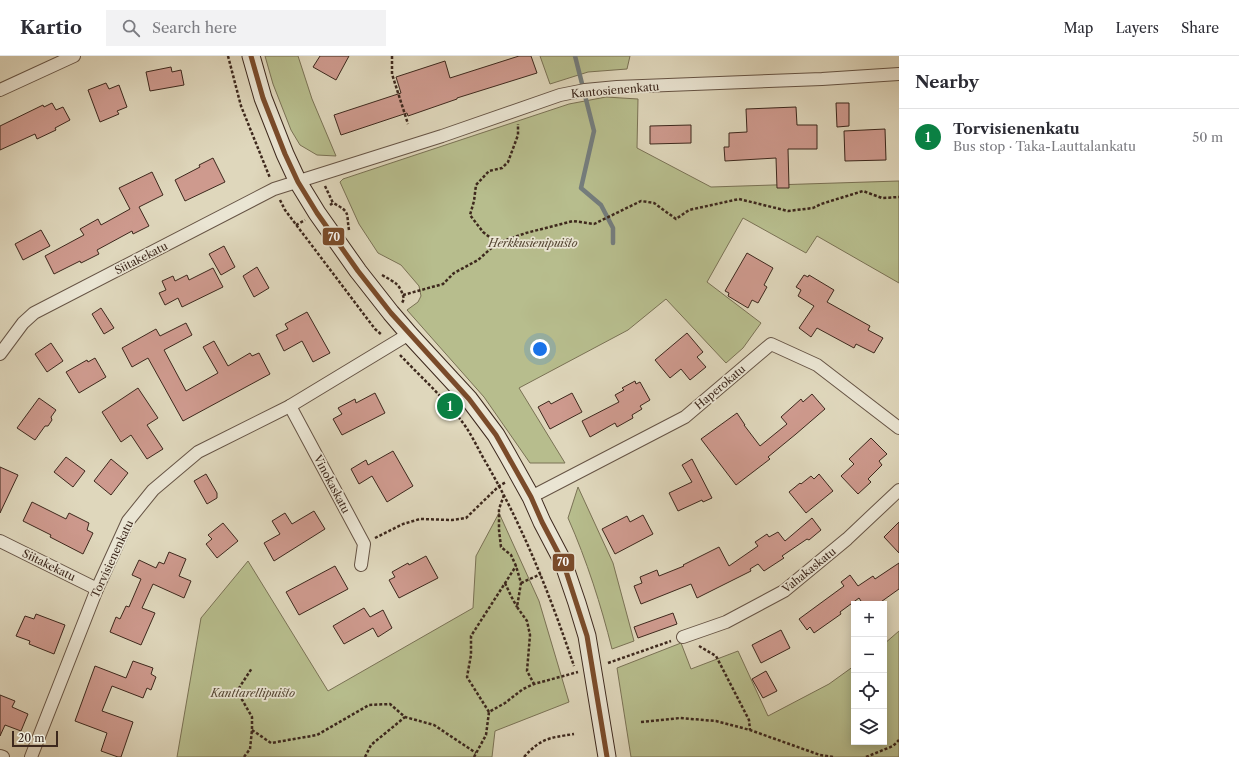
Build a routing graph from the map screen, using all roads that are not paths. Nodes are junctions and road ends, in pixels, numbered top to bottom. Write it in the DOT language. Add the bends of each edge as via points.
graph roads {
  1 [pos="74,56"];
  2 [pos="251,56"];
  3 [pos="899,74"];
  4 [pos="0,90"];
  5 [pos="298,182"];
  6 [pos="409,334"];
  7 [pos="0,354"];
  8 [pos="290,406"];
  9 [pos="899,428"];
  10 [pos="899,490"];
  11 [pos="531,498"];
  12 [pos="0,541"];
  13 [pos="361,564"];
  14 [pos="97,589"];
  15 [pos="683,637"];
  16 [pos="0,756"];
  17 [pos="3,757"];
  18 [pos="31,757"];
  19 [pos="607,757"];
  1 -- 4 [label="street"];
  2 -- 5 [label="main road" via="263,98"];
  3 -- 5 [label="street, Kantosienenkatu" via="585,90 560,95"];
  5 -- 6 [label="main road" via="358,271"];
  5 -- 7 [label="street, Siitakekatu" via="274,189 34,313 23,323"];
  6 -- 8 [label="street, Torvisienenkatu"];
  6 -- 11 [label="main road" via="469,399 504,448"];
  8 -- 13 [label="street, Vinokaskatu" via="364,544"];
  8 -- 14 [label="street, Torvisienenkatu" via="198,452 153,490 128,521"];
  9 -- 11 [label="street, Haperokatu" via="817,365 771,344 685,417"];
  10 -- 15 [label="street, Vahakaskatu" via="847,540 784,591 726,622"];
  11 -- 19 [label="main road" via="563,562 585,630 584,670"];
  12 -- 14 [label="street, Siitakekatu"];
  14 -- 18 [label="street, Torvisienenkatu"];
  16 -- 17 [label="street"];
}
